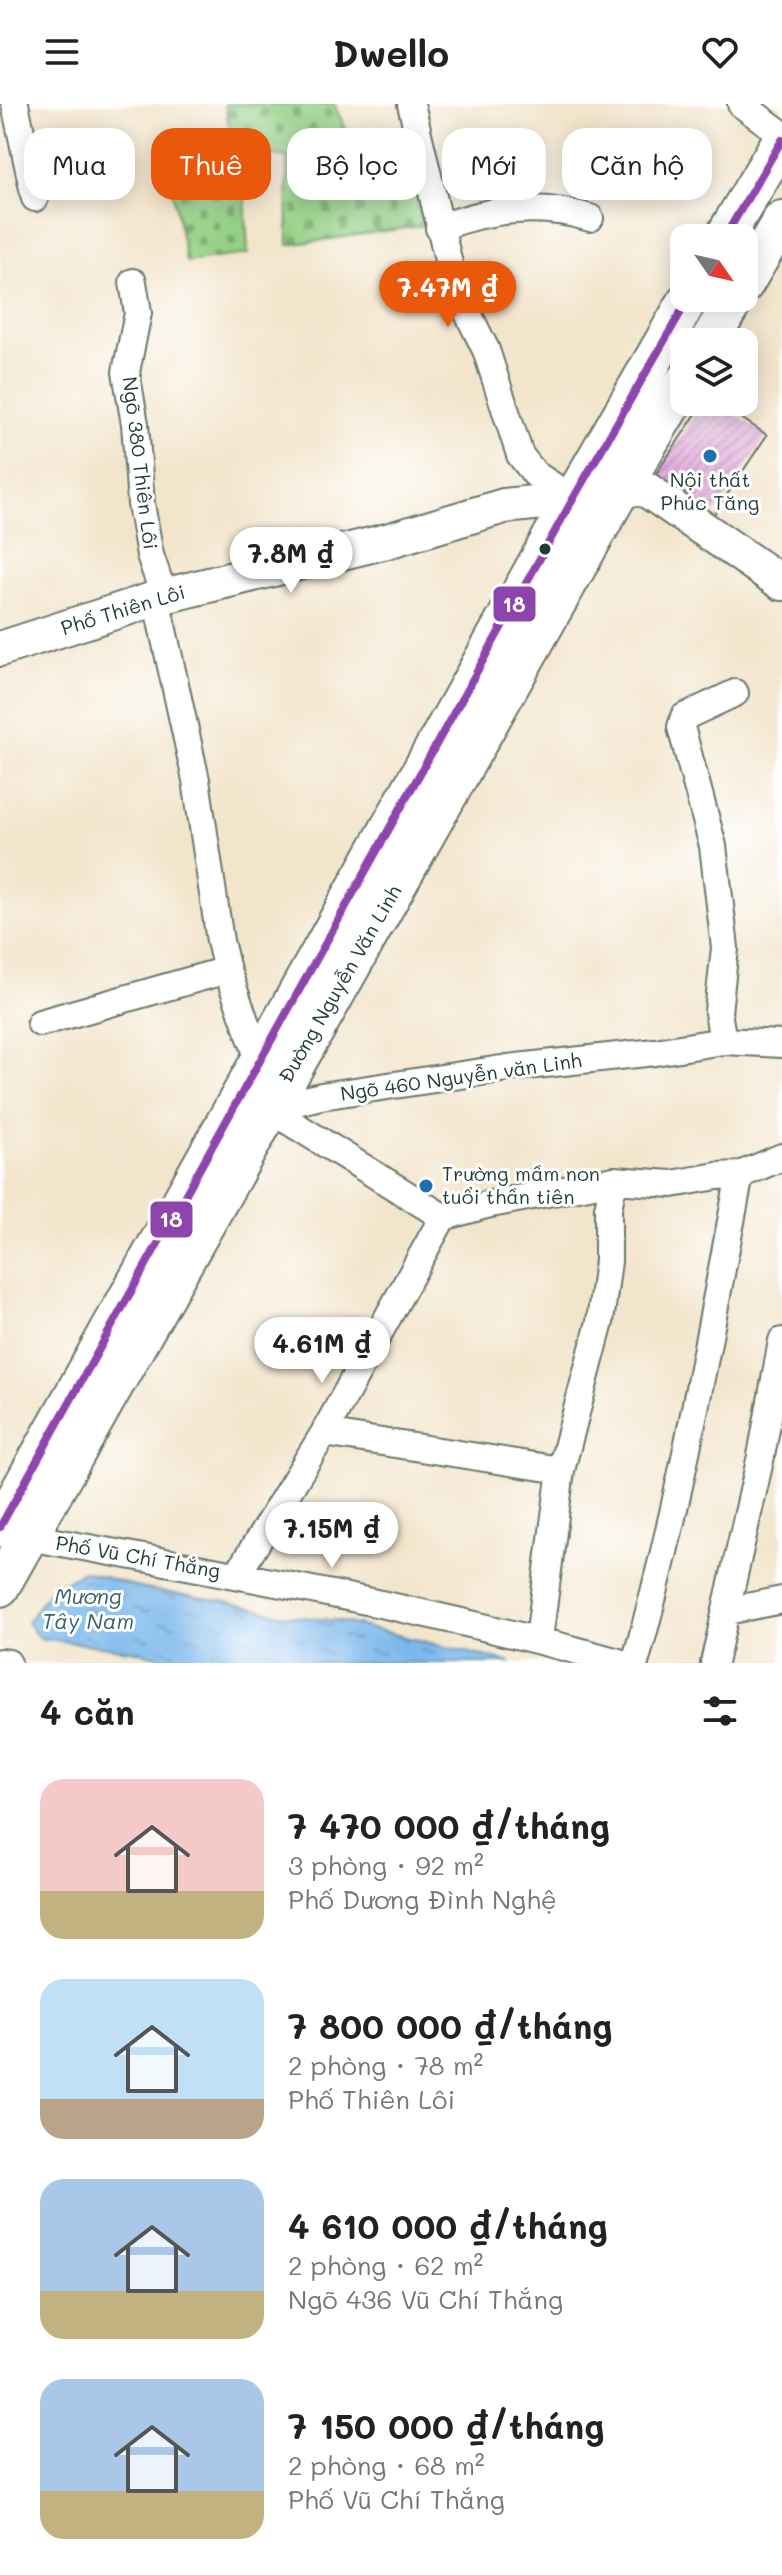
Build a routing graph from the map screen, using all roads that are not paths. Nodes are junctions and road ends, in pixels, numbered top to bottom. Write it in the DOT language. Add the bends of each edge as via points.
graph roads {
  1 [pos="15,104"];
  2 [pos="411,104"];
  3 [pos="741,104"];
  4 [pos="782,137"];
  5 [pos="24,146"];
  6 [pos="590,218"];
  7 [pos="782,220"];
  8 [pos="732,224"];
  9 [pos="439,228"];
  10 [pos="758,260"];
  11 [pos="133,282"];
  12 [pos="681,312"];
  13 [pos="670,406"];
  14 [pos="622,487"];
  15 [pos="573,499"];
  16 [pos="782,583"];
  17 [pos="160,597"];
  18 [pos="0,649"];
  19 [pos="735,693"];
  20 [pos="227,970"];
  21 [pos="40,1023"];
  22 [pos="723,1041"];
  23 [pos="782,1044"];
  24 [pos="259,1060"];
  25 [pos="269,1109"];
  26 [pos="782,1157"];
  27 [pos="740,1175"];
  28 [pos="614,1180"];
  29 [pos="443,1217"];
  30 [pos="782,1341"];
  31 [pos="324,1433"];
  32 [pos="772,1454"];
  33 [pos="561,1470"];
  34 [pos="14,1532"];
  35 [pos="237,1575"];
  36 [pos="0,1587"];
  37 [pos="782,1600"];
  38 [pos="727,1611"];
  39 [pos="539,1639"];
  40 [pos="0,1662"];
  41 [pos="8,1663"];
  42 [pos="622,1663"];
  43 [pos="635,1663"];
  44 [pos="714,1663"];
  1 -- 5 [label="street"];
  2 -- 9 [label="street"];
  3 -- 4 [label="street"];
  4 -- 8 [label="highway"];
  6 -- 9 [label="street" via="563,209 518,209"];
  7 -- 10 [label="highway"];
  9 -- 15 [label="street" via="454,285 486,350 520,455 535,474"];
  11 -- 17 [label="street, Ngõ 380 Thiên Lôi" via="138,313 126,372 141,504"];
  12 -- 15 [label="highway, Đường Nguyễn Văn Linh"];
  13 -- 14 [label="highway, Đường Nguyễn Văn Linh"];
  14 -- 15 [label="main road, Phố Thiên Lôi"];
  14 -- 16 [label="main road" via="647,490"];
  14 -- 25 [label="highway, Đường Nguyễn Văn Linh"];
  15 -- 17 [label="main road, Phố Thiên Lôi" via="504,506"];
  15 -- 24 [label="highway, Đường Nguyễn Văn Linh"];
  17 -- 18 [label="main road, Phố Thiên Lôi"];
  17 -- 20 [label="street, Ngõ 380 Thiên Lôi"];
  19 -- 22 [label="street" via="684,717 681,727 713,846 725,948 718,1012"];
  20 -- 21 [label="street"];
  20 -- 24 [label="street, Ngõ 380 Thiên Lôi"];
  22 -- 23 [label="street, Ngõ 460 Nguyễn văn Linh"];
  22 -- 25 [label="street, Ngõ 460 Nguyễn văn Linh" via="321,1096"];
  24 -- 34 [label="highway, Đường Nguyễn Văn Linh"];
  25 -- 29 [label="street"];
  25 -- 34 [label="highway, Đường Nguyễn Văn Linh"];
  26 -- 27 [label="street"];
  27 -- 28 [label="street" via="672,1184"];
  27 -- 43 [label="street" via="654,1597"];
  28 -- 29 [label="street"];
  28 -- 33 [label="street" via="600,1322"];
  29 -- 31 [label="street"];
  30 -- 32 [label="street"];
  31 -- 33 [label="street"];
  31 -- 35 [label="street"];
  32 -- 38 [label="street"];
  33 -- 39 [label="street"];
  34 -- 35 [label="street, Phố Vũ Chí Thắng"];
  34 -- 36 [label="highway, Đường Nguyễn Văn Linh"];
  35 -- 39 [label="street, Phố Vũ Chí Thắng"];
  37 -- 38 [label="street"];
  38 -- 44 [label="street"];
  39 -- 42 [label="street, Phố Vũ Chí Thắng"];
  40 -- 41 [label="street"];
}
